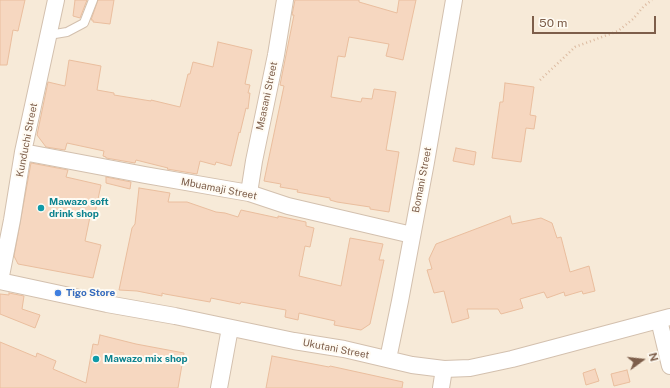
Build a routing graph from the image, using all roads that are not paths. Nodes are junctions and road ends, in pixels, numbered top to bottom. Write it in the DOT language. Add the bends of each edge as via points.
graph roads {
  1 [pos="56,0"];
  2 [pos="93,0"];
  3 [pos="285,0"];
  4 [pos="454,0"];
  5 [pos="49,35"];
  6 [pos="23,152"];
  7 [pos="249,193"];
  8 [pos="412,235"];
  9 [pos="0,281"];
  10 [pos="665,318"];
  11 [pos="230,328"];
  12 [pos="388,359"];
  13 [pos="670,366"];
  14 [pos="444,369"];
  15 [pos="219,388"];
  16 [pos="441,388"];
  1 -- 5 [label="street, Kunduchi Street"];
  2 -- 5 [label="lane" via="84,23 67,32"];
  3 -- 7 [label="street, Msasani Street"];
  4 -- 8 [label="street, Bomani Street"];
  5 -- 6 [label="street, Kunduchi Street"];
  6 -- 7 [label="street, Mbuamaji Street"];
  6 -- 9 [label="street, Kunduchi Street"];
  7 -- 8 [label="street, Mbuamaji Street" via="288,206"];
  8 -- 12 [label="street, Bomani Street"];
  9 -- 11 [label="street, Ukutani Street"];
  10 -- 13 [label="street"];
  10 -- 14 [label="street, Ukutani Street" via="512,359 470,368"];
  11 -- 12 [label="street, Ukutani Street"];
  11 -- 15 [label="street"];
  12 -- 14 [label="street, Ukutani Street"];
  14 -- 16 [label="street"];
}
